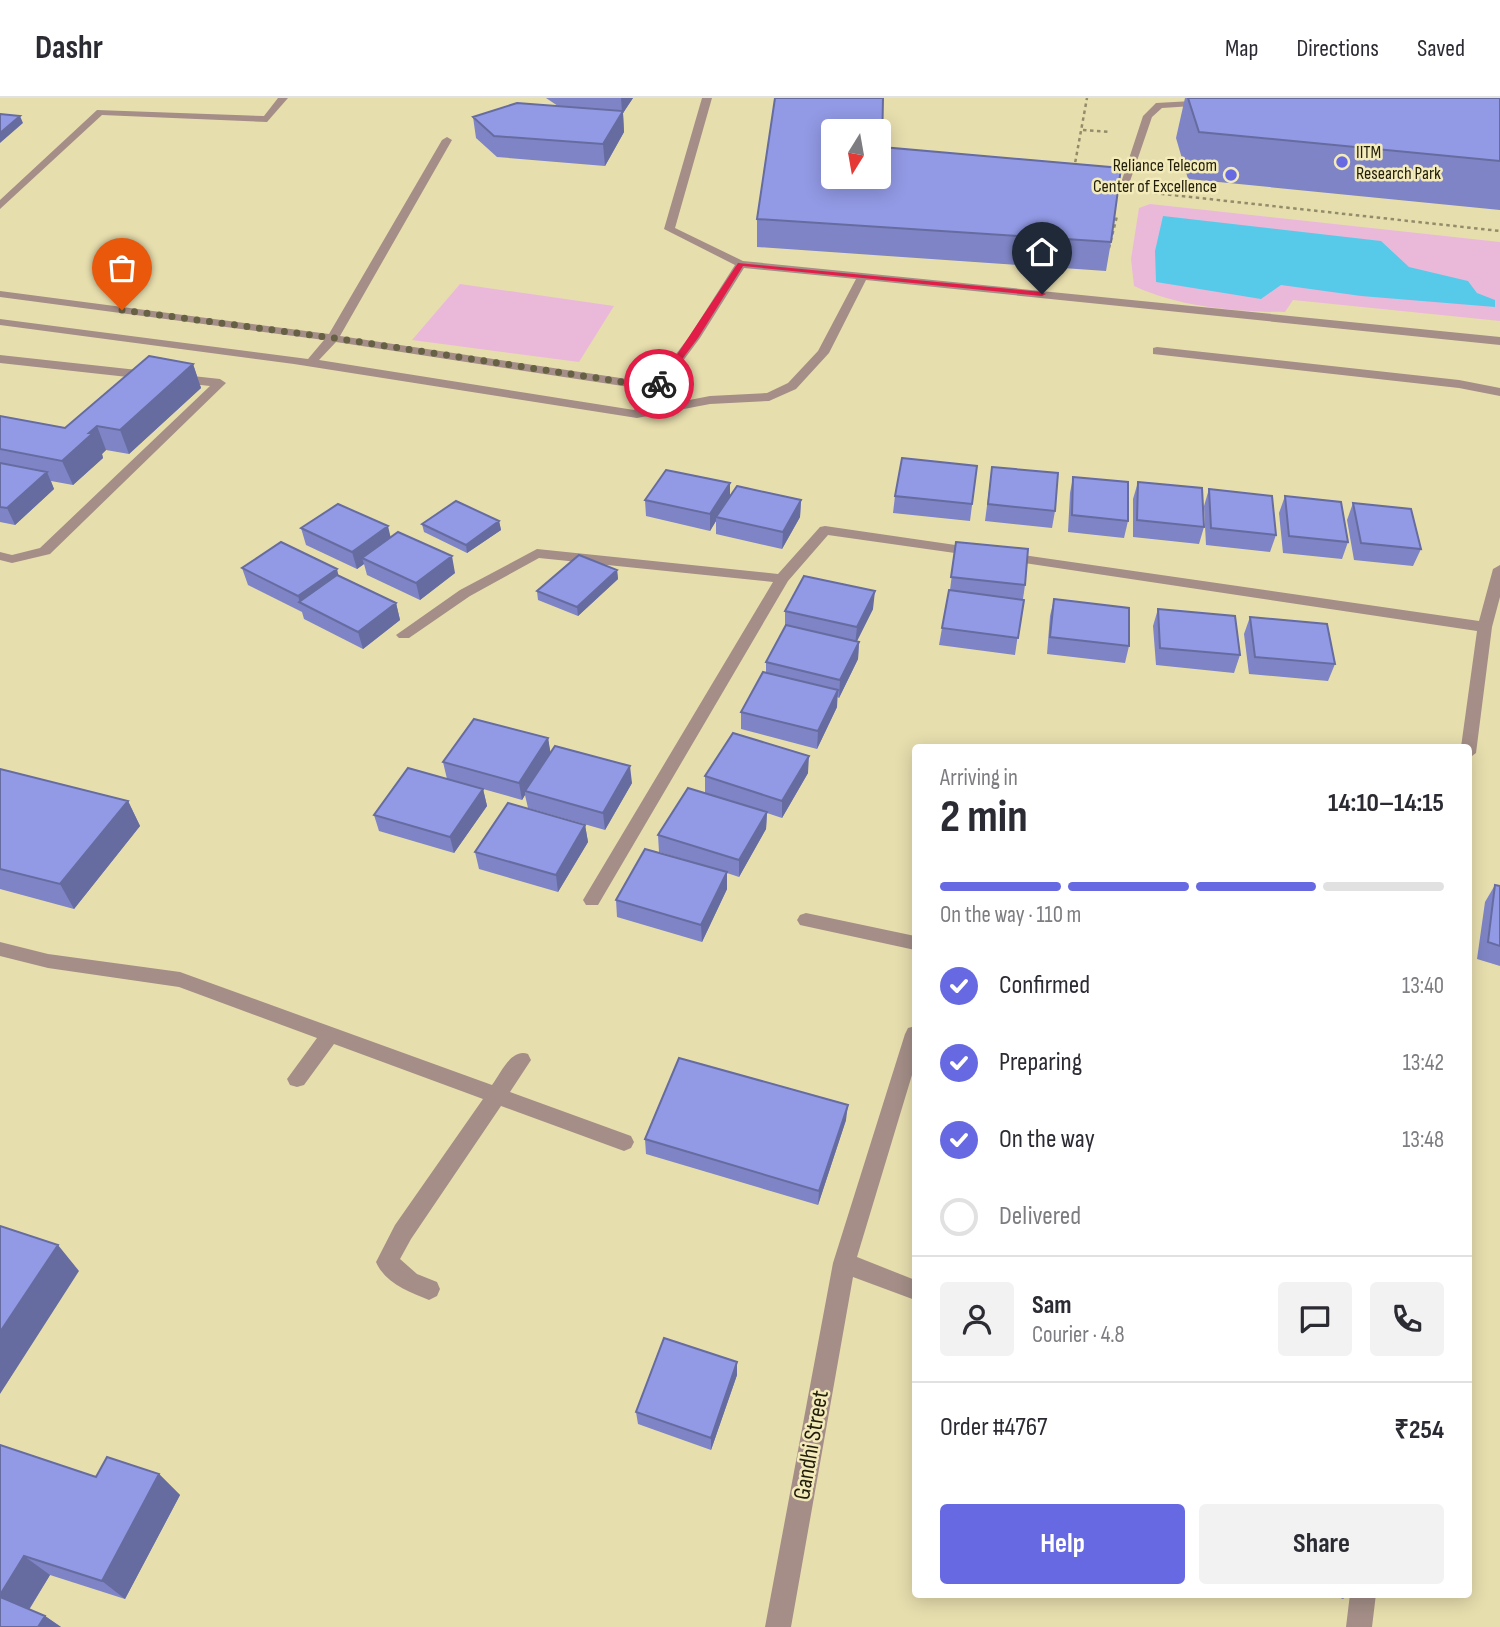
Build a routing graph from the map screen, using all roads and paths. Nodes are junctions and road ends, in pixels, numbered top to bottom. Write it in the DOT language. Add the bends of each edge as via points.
graph roads {
  1 [pos="283,98"];
  2 [pos="708,98"];
  3 [pos="1087,98"];
  4 [pos="1221,102"];
  5 [pos="447,140"];
  6 [pos="1072,177"];
  7 [pos="1122,190"];
  8 [pos="0,206"];
  9 [pos="1500,231"];
  10 [pos="741,264"];
  11 [pos="863,276"];
  12 [pos="0,294"];
  13 [pos="1094,299"];
  14 [pos="0,322"];
  15 [pos="334,338"];
  16 [pos="1500,341"];
  17 [pos="1157,351"];
  18 [pos="0,359"];
  19 [pos="310,363"];
  20 [pos="656,387"];
  21 [pos="1500,392"];
  22 [pos="637,414"];
  23 [pos="0,556"];
  24 [pos="1500,569"];
  25 [pos="782,579"];
  26 [pos="1485,627"];
  27 [pos="404,635"];
  28 [pos="1469,744"];
  29 [pos="592,900"];
  30 [pos="806,920"];
  31 [pos="912,942"];
  32 [pos="0,949"];
  33 [pos="330,1035"];
  34 [pos="912,1044"];
  35 [pos="521,1060"];
  36 [pos="297,1079"];
  37 [pos="498,1097"];
  38 [pos="624,1142"];
  39 [pos="844,1263"];
  40 [pos="429,1289"];
  41 [pos="912,1289"];
  42 [pos="1363,1598"];
  43 [pos="778,1627"];
  44 [pos="1359,1627"];
  1 -- 8 [label="street" via="267,119 100,112"];
  2 -- 10 [label="street" via="669,229"];
  3 -- 6 [label="path"];
  4 -- 7 [label="street" via="1169,104 1153,111"];
  5 -- 15 [label="street"];
  7 -- 9 [label="path"];
  7 -- 13 [label="path"];
  10 -- 11 [label="street"];
  10 -- 20 [label="street"];
  11 -- 13 [label="street"];
  11 -- 22 [label="street" via="823,353 792,386 769,397 710,400"];
  12 -- 15 [label="street"];
  13 -- 16 [label="street"];
  14 -- 19 [label="street"];
  15 -- 19 [label="street"];
  15 -- 20 [label="street"];
  17 -- 21 [label="street"];
  18 -- 23 [label="street" via="220,383 45,551 12,559"];
  19 -- 22 [label="street"];
  20 -- 22 [label="street"];
  24 -- 26 [label="street"];
  25 -- 26 [label="street" via="825,530"];
  25 -- 27 [label="street" via="537,553"];
  25 -- 29 [label="street"];
  26 -- 28 [label="street"];
  30 -- 31 [label="street"];
  32 -- 33 [label="street" via="48,961 180,980"];
  33 -- 36 [label="street"];
  33 -- 37 [label="street"];
  34 -- 39 [label="street, Gandhi Street"];
  35 -- 37 [label="street"];
  37 -- 38 [label="street"];
  37 -- 40 [label="street" via="387,1262 409,1281"];
  39 -- 41 [label="street"];
  39 -- 43 [label="street, Gandhi Street"];
  42 -- 44 [label="street"];
}
